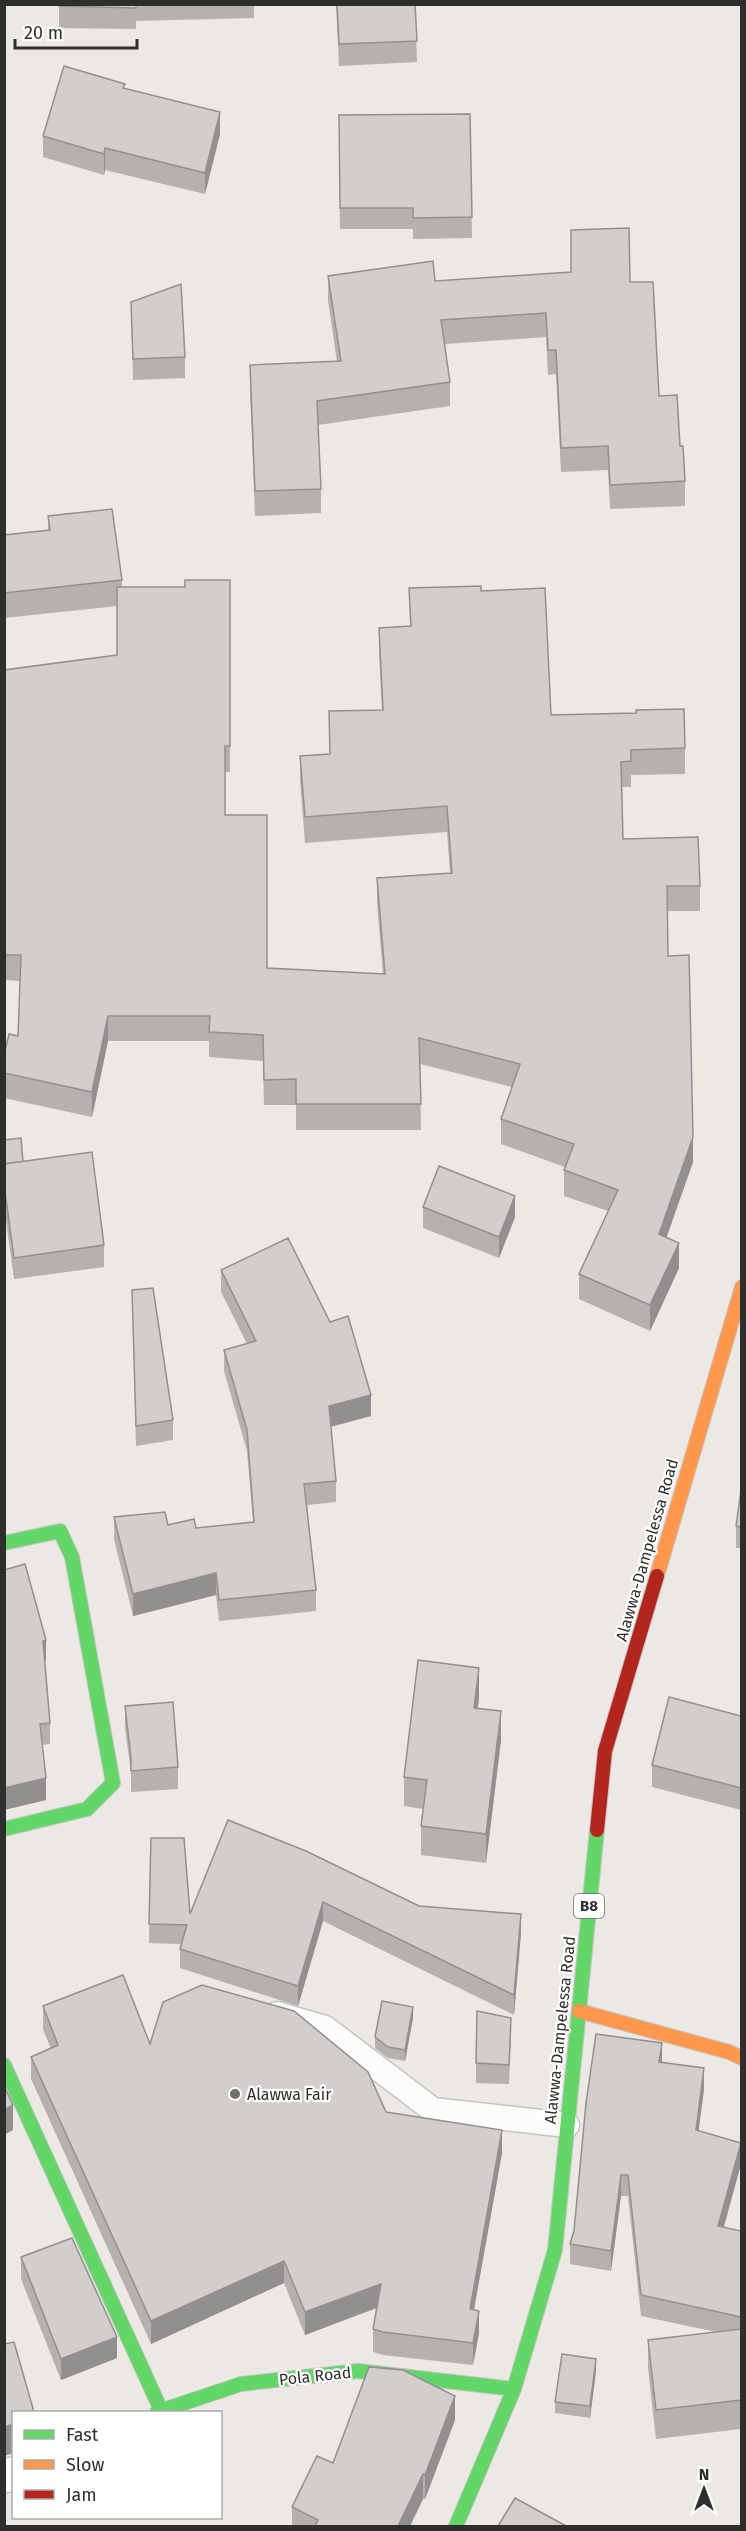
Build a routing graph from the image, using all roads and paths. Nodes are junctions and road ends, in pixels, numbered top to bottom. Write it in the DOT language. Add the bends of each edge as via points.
graph roads {
  1 [pos="741,1287"];
  2 [pos="4,1543"];
  3 [pos="4,1829"];
  4 [pos="259,2009"];
  5 [pos="579,2011"];
  6 [pos="737,2055"];
  7 [pos="4,2065"];
  8 [pos="567,2126"];
  9 [pos="513,2390"];
  10 [pos="159,2411"];
  11 [pos="456,2526"];
  1 -- 5 [label="street, Alawwa-Dampelessa Road / B8" via="605,1751"];
  2 -- 3 [label="street" via="60,1531 72,1557 113,1783 87,1809"];
  4 -- 8 [label="lane" via="325,2028 433,2110"];
  5 -- 6 [label="street"];
  5 -- 8 [label="street, Alawwa-Dampelessa Road / B8"];
  7 -- 10 [label="street"];
  8 -- 9 [label="street, Alawwa-Dampelessa Road / B8" via="555,2250"];
  9 -- 10 [label="street, Pola Road" via="358,2371 241,2384"];
  9 -- 11 [label="street, Alawwa-Dampelessa Road / B8"];
}
